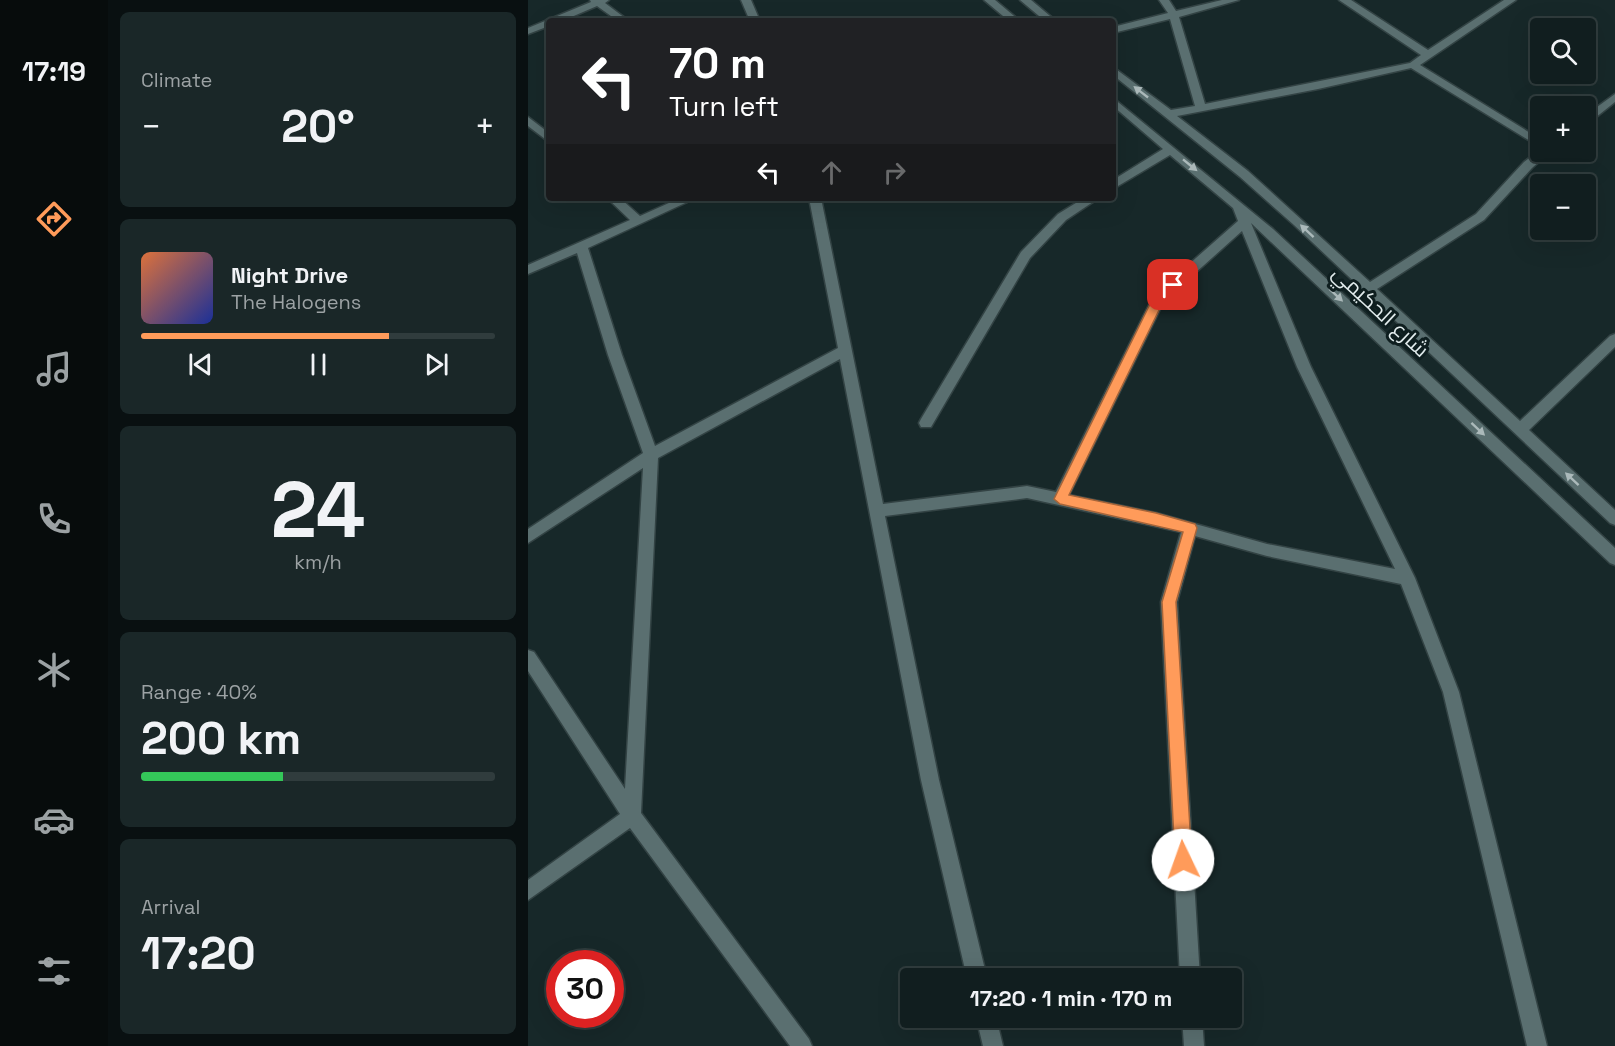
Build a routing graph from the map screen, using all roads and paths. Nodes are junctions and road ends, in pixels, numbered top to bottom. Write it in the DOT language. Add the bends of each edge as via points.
graph roads {
  1 [pos="746,0"];
  2 [pos="989,0"];
  3 [pos="1025,0"];
  4 [pos="1164,0"];
  5 [pos="1234,0"];
  6 [pos="1344,0"];
  7 [pos="1509,0"];
  8 [pos="599,1"];
  9 [pos="1174,15"];
  10 [pos="560,18"];
  11 [pos="620,18"];
  12 [pos="754,18"];
  13 [pos="1011,18"];
  14 [pos="1048,18"];
  15 [pos="546,24"];
  16 [pos="1116,29"];
  17 [pos="528,31"];
  18 [pos="1428,55"];
  19 [pos="1413,65"];
  20 [pos="1116,72"];
  21 [pos="1615,97"];
  22 [pos="1116,103"];
  23 [pos="1201,108"];
  24 [pos="1596,112"];
  25 [pos="1168,114"];
  26 [pos="528,120"];
  27 [pos="546,135"];
  28 [pos="1530,138"];
  29 [pos="1171,149"];
  30 [pos="1532,162"];
  31 [pos="1116,183"];
  32 [pos="616,201"];
  33 [pos="683,201"];
  34 [pos="816,201"];
  35 [pos="1088,201"];
  36 [pos="1238,206"];
  37 [pos="638,221"];
  38 [pos="1245,222"];
  39 [pos="581,247"];
  40 [pos="528,270"];
  41 [pos="1369,288"];
  42 [pos="1615,339"];
  43 [pos="845,350"];
  44 [pos="926,423"];
  45 [pos="1520,430"];
  46 [pos="651,454"];
  47 [pos="1060,499"];
  48 [pos="877,511"];
  49 [pos="1615,519"];
  50 [pos="1191,528"];
  51 [pos="528,537"];
  52 [pos="1615,558"];
  53 [pos="1407,578"];
  54 [pos="528,657"];
  55 [pos="632,816"];
  56 [pos="528,891"];
  57 [pos="975,968"];
  58 [pos="1189,968"];
  59 [pos="989,1028"];
  60 [pos="1193,1028"];
  61 [pos="802,1046"];
  62 [pos="993,1046"];
  63 [pos="1194,1046"];
  64 [pos="1537,1046"];
  1 -- 12 [label="street"];
  2 -- 13 [label="street"];
  3 -- 14 [label="street"];
  4 -- 9 [label="street"];
  5 -- 9 [label="street"];
  6 -- 18 [label="street"];
  7 -- 18 [label="street"];
  8 -- 10 [label="street"];
  8 -- 11 [label="street"];
  9 -- 16 [label="street"];
  9 -- 23 [label="street"];
  15 -- 17 [label="street"];
  18 -- 19 [label="street"];
  19 -- 23 [label="street"];
  19 -- 28 [label="street"];
  25 -- 20 [label="street, شارع الحكيمي, one-way"];
  21 -- 24 [label="street"];
  22 -- 29 [label="street, شارع الحكيمي"];
  23 -- 25 [label="street"];
  41 -- 25 [label="street, شارع الحكيمي, one-way" via="1244,174"];
  26 -- 27 [label="street"];
  29 -- 31 [label="street"];
  29 -- 36 [label="street, شارع الحكيمي, one-way"];
  30 -- 41 [label="street" via="1480,217"];
  32 -- 37 [label="street"];
  33 -- 37 [label="street"];
  34 -- 43 [label="street"];
  35 -- 44 [label="street" via="1062,217 1025,255"];
  36 -- 38 [label="street"];
  36 -- 52 [label="street, شارع الحكيمي, one-way"];
  37 -- 39 [label="street"];
  38 -- 47 [label="street" via="1159,298"];
  38 -- 53 [label="street" via="1304,367"];
  39 -- 40 [label="street"];
  39 -- 46 [label="street"];
  41 -- 45 [label="street, شارع الحكيمي"];
  42 -- 45 [label="street"];
  43 -- 46 [label="street"];
  43 -- 48 [label="street"];
  49 -- 45 [label="street, شارع الحكيمي, one-way"];
  46 -- 51 [label="street"];
  46 -- 55 [label="street"];
  47 -- 48 [label="street" via="1027,492"];
  47 -- 50 [label="street"];
  48 -- 57 [label="street" via="930,780"];
  50 -- 53 [label="street" via="1267,550"];
  50 -- 58 [label="street" via="1169,602"];
  53 -- 64 [label="street" via="1451,692"];
  54 -- 55 [label="street"];
  55 -- 56 [label="street"];
  55 -- 61 [label="street"];
  59 -- 62 [label="street"];
  60 -- 63 [label="street"];
}
